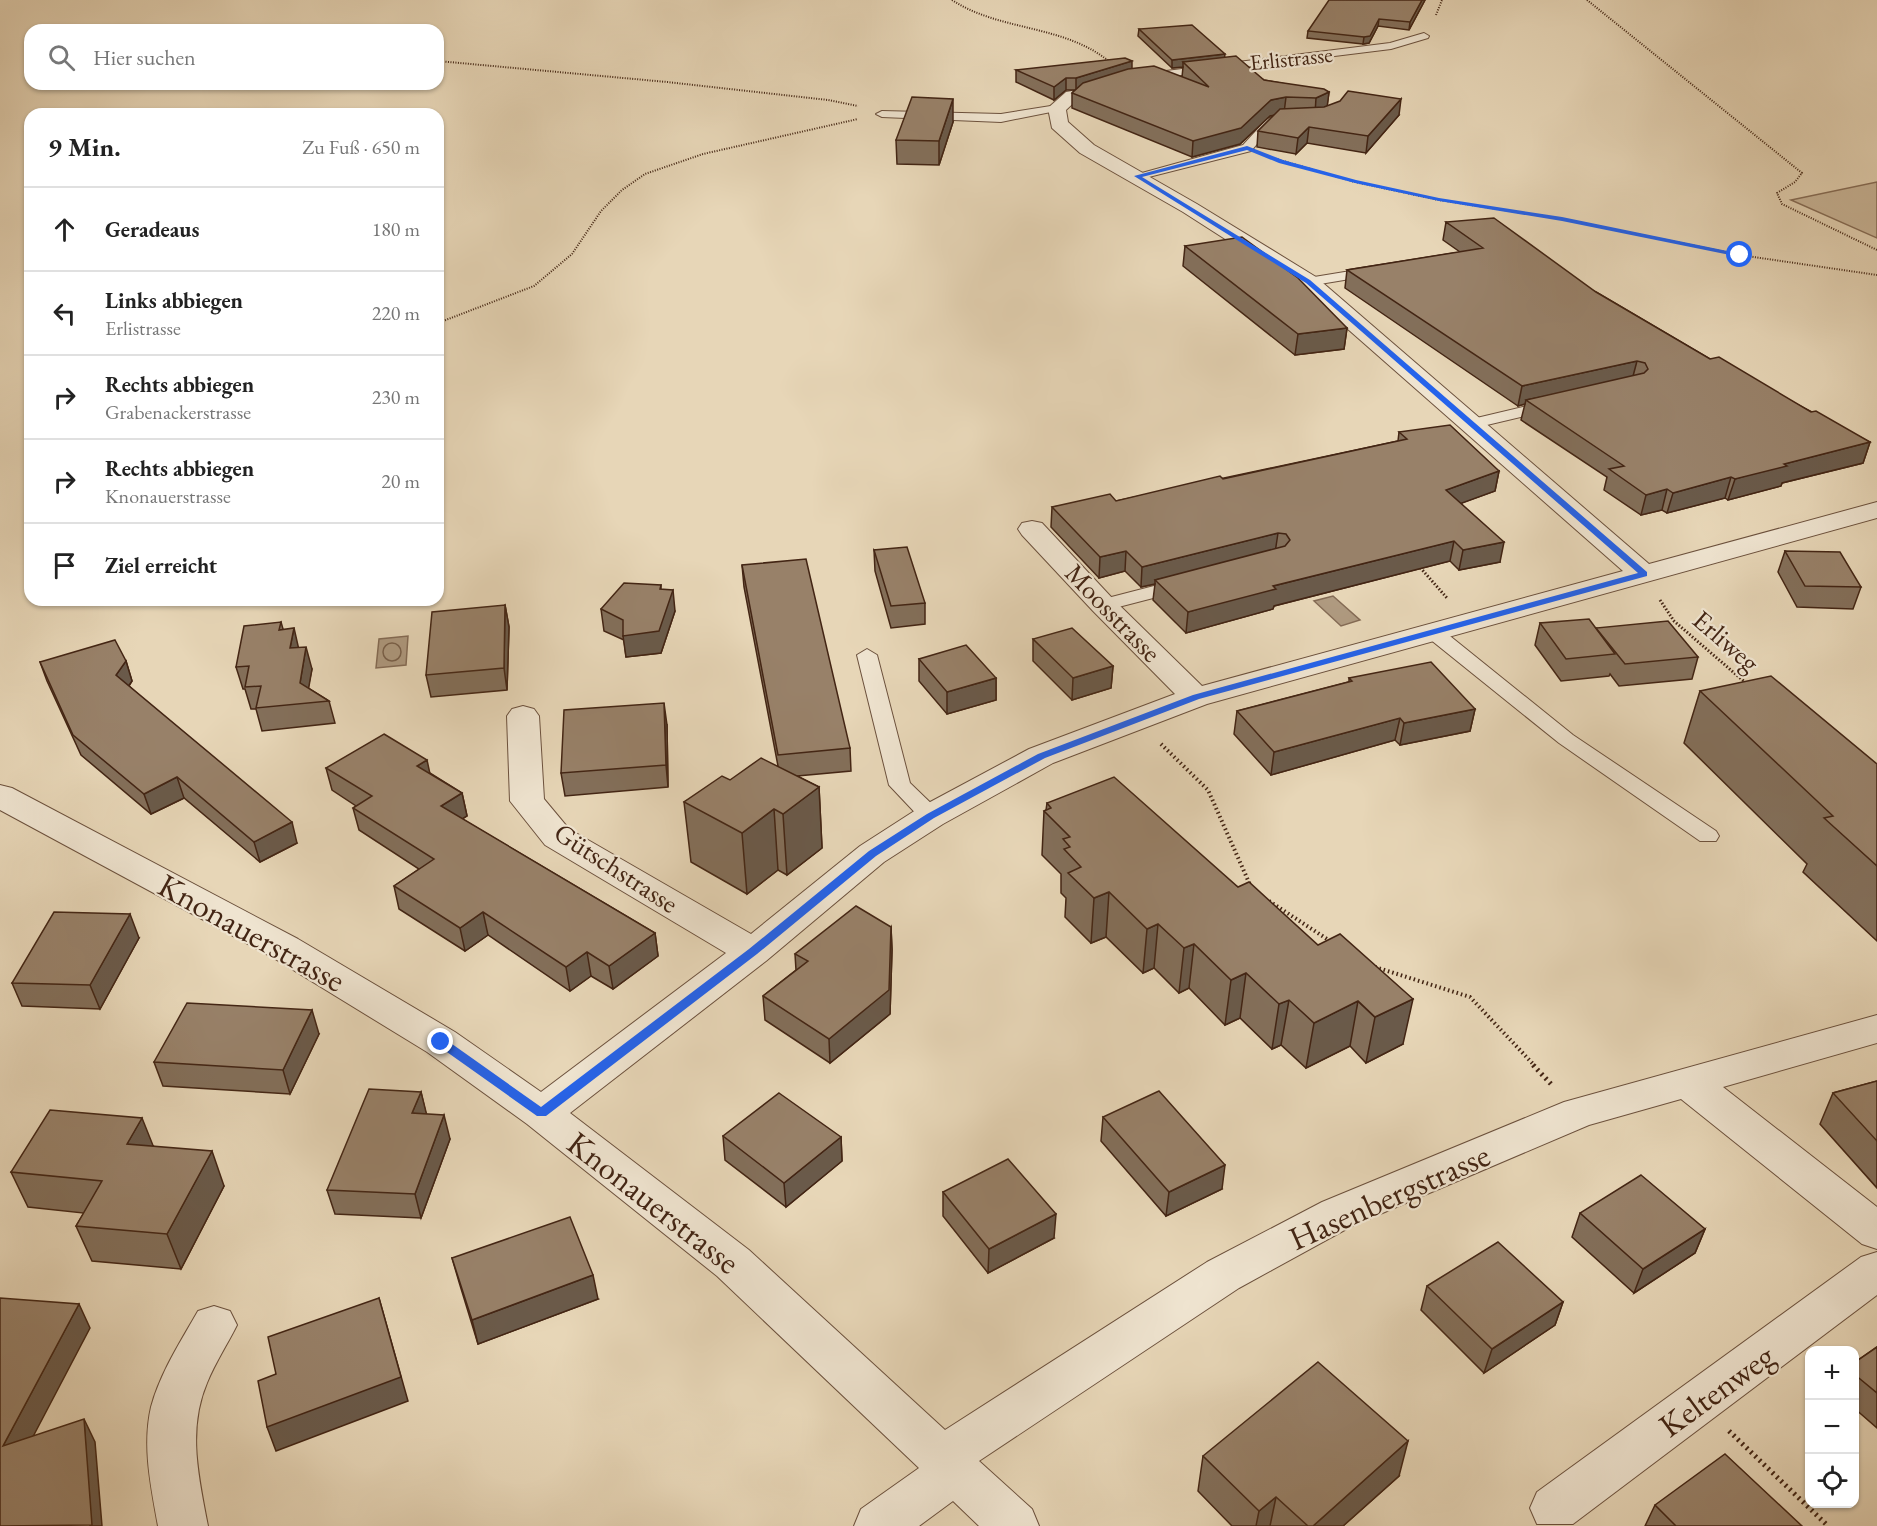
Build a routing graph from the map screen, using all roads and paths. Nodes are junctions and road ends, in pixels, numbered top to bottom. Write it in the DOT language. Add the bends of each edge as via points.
graph roads {
  1 [pos="952,0"];
  2 [pos="1587,0"];
  3 [pos="1424,36"];
  4 [pos="444,62"];
  5 [pos="1126,79"];
  6 [pos="1071,98"];
  7 [pos="882,114"];
  8 [pos="1288,118"];
  9 [pos="1247,148"];
  10 [pos="1137,176"];
  11 [pos="1877,250"];
  12 [pos="1389,269"];
  13 [pos="1877,275"];
  14 [pos="1308,282"];
  15 [pos="444,321"];
  16 [pos="1563,403"];
  17 [pos="1470,424"];
  18 [pos="1877,510"];
  19 [pos="1032,529"];
  20 [pos="1413,555"];
  21 [pos="1644,574"];
  22 [pos="1196,581"];
  23 [pos="1103,605"];
  24 [pos="1466,622"];
  25 [pos="1433,632"];
  26 [pos="867,655"];
  27 [pos="1753,690"];
  28 [pos="1196,697"];
  29 [pos="523,716"];
  30 [pos="1135,718"];
  31 [pos="0,796"];
  32 [pos="931,816"];
  33 [pos="1707,836"];
  34 [pos="1253,891"];
  35 [pos="1263,897"];
  36 [pos="1338,946"];
  37 [pos="753,952"];
  38 [pos="1367,965"];
  39 [pos="1877,1029"];
  40 [pos="1689,1083"];
  41 [pos="541,1113"];
  42 [pos="1578,1113"];
  43 [pos="1877,1231"];
  44 [pos="1877,1270"];
  45 [pos="214,1325"];
  46 [pos="1700,1403"];
  47 [pos="950,1464"];
  48 [pos="1555,1508"];
  49 [pos="183,1526"];
  50 [pos="879,1526"];
  51 [pos="1014,1526"];
  52 [pos="1828,1526"];
  1 -- 5 [label="path" via="975,14 1100,51"];
  2 -- 11 [label="path" via="1802,173 1777,193 1782,204"];
  3 -- 5 [label="lane, Erlistrasse" via="1391,46"];
  4 -- 7 [label="path" via="828,100"];
  6 -- 7 [label="lane" via="1001,118"];
  6 -- 10 [label="street" via="1059,124 1087,149"];
  7 -- 15 [label="path" via="703,154 645,174 601,211 572,254 534,286"];
  8 -- 9 [label="lane" via="1271,121"];
  9 -- 10 [label="lane"];
  9 -- 13 [label="path" via="1281,162 1439,200 1562,219 1740,255"];
  10 -- 14 [label="street"];
  12 -- 14 [label="lane"];
  14 -- 17 [label="street"];
  16 -- 17 [label="lane"];
  17 -- 21 [label="street"];
  18 -- 21 [label="street"];
  19 -- 23 [label="street, Moosstrasse"];
  20 -- 24 [label="path"];
  21 -- 24 [label="street"];
  21 -- 27 [label="path, Erliweg" via="1674,621"];
  22 -- 23 [label="lane"];
  23 -- 28 [label="street, Moosstrasse"];
  24 -- 25 [label="street"];
  25 -- 28 [label="street"];
  25 -- 33 [label="lane" via="1566,739"];
  26 -- 32 [label="lane" via="900,785"];
  28 -- 30 [label="street"];
  29 -- 37 [label="street, Gütschstrasse" via="527,801 557,837"];
  30 -- 32 [label="street" via="1041,756"];
  30 -- 34 [label="path" via="1208,790"];
  31 -- 41 [label="street, Knonauerstrasse" via="285,948 441,1042"];
  32 -- 37 [label="street" via="872,854"];
  35 -- 36 [label="path"];
  37 -- 41 [label="street"];
  38 -- 42 [label="path" via="1470,997"];
  39 -- 40 [label="street, Hasenbergstrasse"];
  40 -- 42 [label="street, Hasenbergstrasse"];
  40 -- 43 [label="street"];
  41 -- 47 [label="street, Knonauerstrasse" via="733,1263"];
  42 -- 47 [label="street, Hasenbergstrasse" via="1337,1214 1222,1275"];
  44 -- 46 [label="street, Keltenweg"];
  45 -- 49 [label="street" via="185,1379 173,1419 172,1461"];
  46 -- 48 [label="street, Keltenweg"];
  46 -- 52 [label="path"];
  47 -- 50 [label="street, Hasenbergstrasse"];
  47 -- 51 [label="street, Knonauerstrasse"];
}
